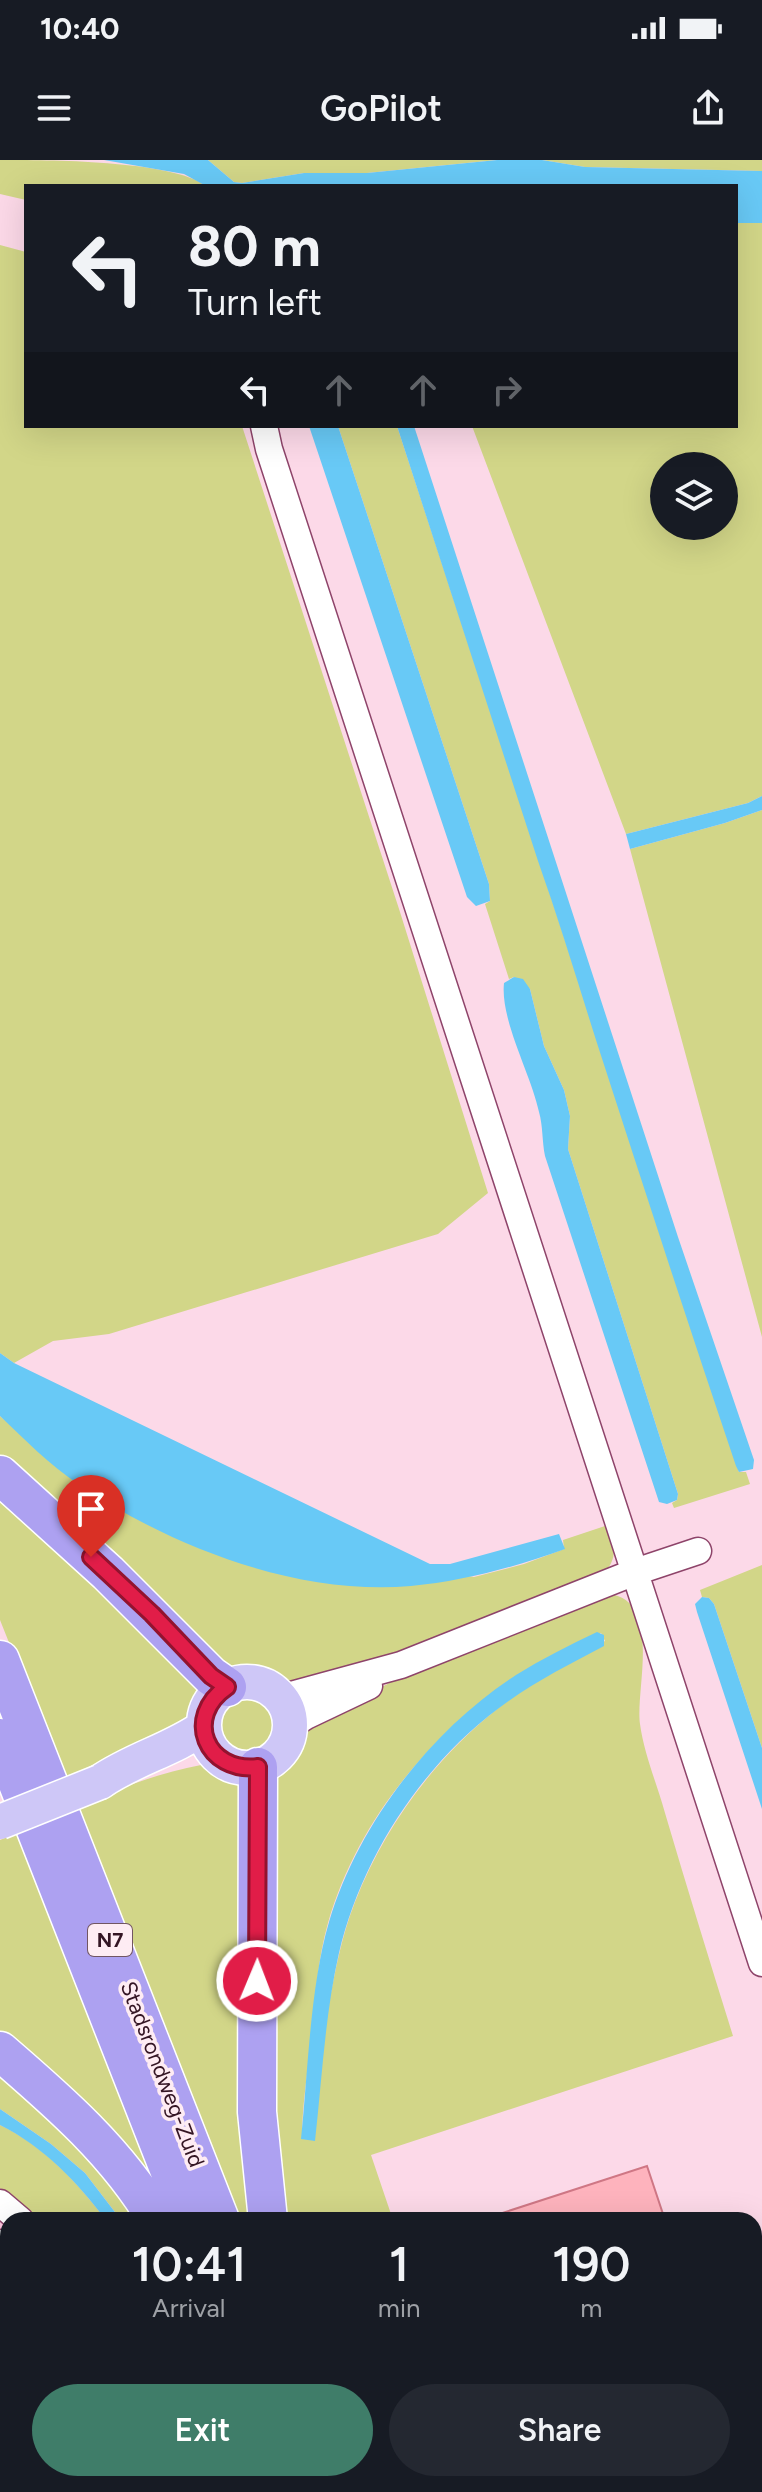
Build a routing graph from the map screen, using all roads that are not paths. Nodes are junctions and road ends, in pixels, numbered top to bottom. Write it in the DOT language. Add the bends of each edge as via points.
graph roads {
  1 [pos="265,428"];
  2 [pos="0,1475"];
  3 [pos="698,1551"];
  4 [pos="635,1572"];
  5 [pos="0,1660"];
  6 [pos="227,1687"];
  7 [pos="285,1712"];
  8 [pos="0,1738"];
  9 [pos="209,1740"];
  10 [pos="258,1767"];
  11 [pos="0,1822"];
  12 [pos="762,1963"];
  13 [pos="0,2051"];
  14 [pos="152,2212"];
  15 [pos="186,2212"];
  16 [pos="217,2212"];
  17 [pos="267,2212"];
  1 -- 4 [label="street"];
  2 -- 6 [label="highway"];
  3 -- 4 [label="street"];
  4 -- 7 [label="street" via="401,1665 382,1680 306,1716"];
  4 -- 12 [label="street"];
  5 -- 16 [label="highway, Stadsrondweg-Zuid / N7"];
  6 -- 7 [label="main road" via="259,1684"];
  6 -- 9 [label="main road" via="206,1710"];
  7 -- 10 [label="main road" via="288,1737 277,1756"];
  8 -- 15 [label="highway, Stadsrondweg-Zuid / N7"];
  9 -- 10 [label="main road" via="234,1766"];
  9 -- 11 [label="main road, bridge" via="177,1743 100,1782"];
  10 -- 17 [label="highway" via="257,2112"];
  13 -- 14 [label="highway" via="93,2137"];
}
